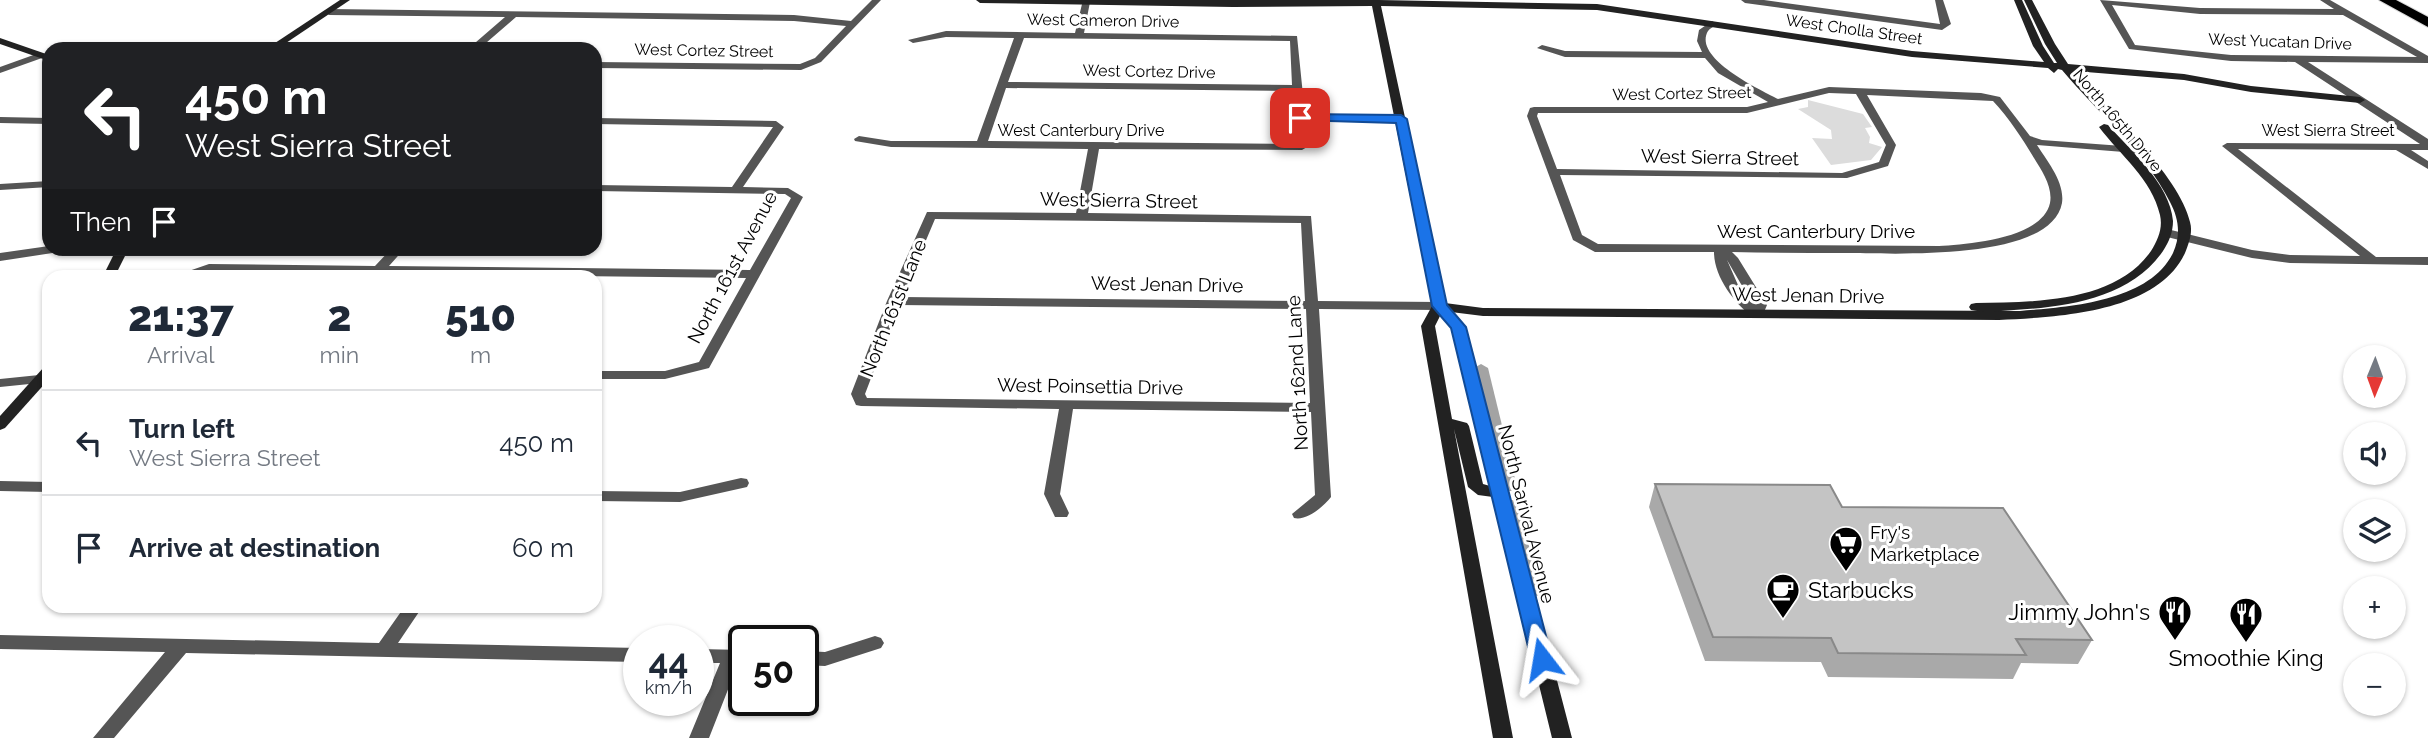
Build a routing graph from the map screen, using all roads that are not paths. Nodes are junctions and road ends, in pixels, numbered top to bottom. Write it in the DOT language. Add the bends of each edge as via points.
graph roads {
  1 [pos="346,0"];
  2 [pos="357,0"];
  3 [pos="877,0"];
  4 [pos="980,0"];
  5 [pos="995,0"];
  6 [pos="1745,0"];
  7 [pos="1939,0"];
  8 [pos="2018,0"];
  9 [pos="2028,0"];
  10 [pos="2324,0"];
  11 [pos="2386,0"];
  12 [pos="2104,1"];
  13 [pos="1086,2"];
  14 [pos="1376,3"];
  15 [pos="1537,4"];
  16 [pos="329,12"];
  17 [pos="2346,12"];
  18 [pos="513,15"];
  19 [pos="2428,23"];
  20 [pos="854,24"];
  21 [pos="1711,26"];
  22 [pos="1020,35"];
  23 [pos="1079,36"];
  24 [pos="913,40"];
  25 [pos="0,41"];
  26 [pos="282,42"];
  27 [pos="480,42"];
  28 [pos="1542,48"];
  29 [pos="1706,50"];
  30 [pos="42,56"];
  31 [pos="42,58"];
  32 [pos="2298,60"];
  33 [pos="2428,60"];
  34 [pos="602,65"];
  35 [pos="2052,67"];
  36 [pos="2065,68"];
  37 [pos="0,70"];
  38 [pos="1001,85"];
  39 [pos="1298,88"];
  40 [pos="1859,90"];
  41 [pos="2360,100"];
  42 [pos="1777,103"];
  43 [pos="1300,118"];
  44 [pos="1401,119"];
  45 [pos="0,120"];
  46 [pos="42,121"];
  47 [pos="602,121"];
  48 [pos="2027,138"];
  49 [pos="859,139"];
  50 [pos="2428,145"];
  51 [pos="981,146"];
  52 [pos="1094,146"];
  53 [pos="2127,146"];
  54 [pos="2398,146"];
  55 [pos="2428,166"];
  56 [pos="1554,172"];
  57 [pos="42,184"];
  58 [pos="0,187"];
  59 [pos="602,188"];
  60 [pos="735,190"];
  61 [pos="932,215"];
  62 [pos="1081,217"];
  63 [pos="1307,219"];
  64 [pos="2167,233"];
  65 [pos="2185,237"];
  66 [pos="1720,250"];
  67 [pos="42,251"];
  68 [pos="391,256"];
  69 [pos="0,257"];
  70 [pos="2374,261"];
  71 [pos="2428,261"];
  72 [pos="204,270"];
  73 [pos="241,270"];
  74 [pos="378,270"];
  75 [pos="602,273"];
  76 [pos="755,275"];
  77 [pos="894,301"];
  78 [pos="1312,305"];
  79 [pos="1743,305"];
  80 [pos="1440,306"];
  81 [pos="1758,309"];
  82 [pos="602,375"];
  83 [pos="42,377"];
  84 [pos="42,380"];
  85 [pos="0,383"];
  86 [pos="861,402"];
  87 [pos="1067,404"];
  88 [pos="1318,408"];
  89 [pos="1446,422"];
  90 [pos="0,425"];
  91 [pos="741,483"];
  92 [pos="0,486"];
  93 [pos="42,487"];
  94 [pos="1500,492"];
  95 [pos="602,496"];
  96 [pos="1061,513"];
  97 [pos="1300,513"];
  98 [pos="409,613"];
  99 [pos="0,642"];
  100 [pos="875,643"];
  101 [pos="182,645"];
  102 [pos="384,650"];
  103 [pos="623,655"];
  104 [pos="819,659"];
  105 [pos="728,678"];
  106 [pos="103,738"];
  107 [pos="699,738"];
  108 [pos="1503,738"];
  109 [pos="1562,738"];
  1 -- 16 [label="street"];
  2 -- 16 [label="street"];
  3 -- 20 [label="street"];
  4 -- 5 [label="street, West Cholla Street"];
  5 -- 13 [label="street, West Cholla Street"];
  6 -- 7 [label="street" via="1942,27 1946,24"];
  8 -- 35 [label="street, North 165th Drive"];
  9 -- 36 [label="street, North 165th Drive"];
  10 -- 17 [label="street"];
  11 -- 19 [label="highway"];
  12 -- 17 [label="street" via="2200,11"];
  12 -- 32 [label="street, West Yucatan Drive" via="2132,47"];
  13 -- 14 [label="street, West Cholla Street"];
  13 -- 23 [label="street"];
  14 -- 15 [label="street, West Cholla Street"];
  14 -- 44 [label="street, North Sarival Avenue"];
  15 -- 21 [label="street, West Cholla Street"];
  16 -- 18 [label="street"];
  16 -- 26 [label="street"];
  17 -- 33 [label="street"];
  18 -- 20 [label="street" via="794,18"];
  18 -- 27 [label="street"];
  20 -- 34 [label="street, West Cortez Street" via="812,65 801,67"];
  21 -- 29 [label="street" via="1715,31"];
  21 -- 35 [label="street, West Cholla Street" via="1916,59"];
  22 -- 23 [label="street, West Cameron Drive"];
  22 -- 24 [label="street, West Cameron Drive" via="946,34"];
  22 -- 38 [label="street"];
  23 -- 39 [label="street, West Cameron Drive" via="1294,38"];
  25 -- 30 [label="street"];
  28 -- 29 [label="street" via="1565,54"];
  29 -- 42 [label="street" via="1721,71"];
  31 -- 37 [label="street"];
  32 -- 33 [label="street, West Yucatan Drive"];
  32 -- 41 [label="street"];
  35 -- 36 [label="street, West Cholla Street"];
  35 -- 53 [label="street, North 165th Drive"];
  36 -- 41 [label="street, West Cholla Street" via="2184,77 2264,91"];
  36 -- 53 [label="street, North 165th Drive"];
  38 -- 39 [label="street, West Cortez Drive"];
  38 -- 51 [label="street"];
  39 -- 43 [label="street"];
  40 -- 42 [label="street, West Cortez Street" via="1829,90"];
  40 -- 48 [label="street, West Cortez Street" via="1996,99"];
  40 -- 56 [label="street, West Sierra Street" via="1891,145 1884,164 1843,176"];
  41 -- 50 [label="street"];
  42 -- 56 [label="street, West Cortez Street" via="1729,111 1534,110 1532,116"];
  43 -- 44 [label="street"];
  43 -- 52 [label="street, West Canterbury Drive" via="1303,147"];
  44 -- 80 [label="street, North Sarival Avenue"];
  45 -- 46 [label="street"];
  47 -- 60 [label="street" via="776,124 779,127"];
  48 -- 53 [label="street" via="2041,143"];
  48 -- 66 [label="street, West Canterbury Drive" via="2055,185 2056,206 2043,224 2010,240 1976,248"];
  49 -- 51 [label="street, West Canterbury Drive"];
  50 -- 54 [label="street, West Sierra Street"];
  51 -- 52 [label="street, West Canterbury Drive"];
  52 -- 62 [label="street"];
  53 -- 64 [label="street, North 165th Drive" via="2161,201"];
  53 -- 65 [label="street, North 165th Drive" via="2177,203"];
  54 -- 55 [label="street"];
  54 -- 70 [label="street, West Sierra Street" via="2227,146"];
  56 -- 66 [label="street, West Canterbury Drive" via="1577,237 1584,244 1595,248"];
  57 -- 58 [label="street"];
  59 -- 60 [label="street"];
  60 -- 76 [label="street, North 161st Avenue" via="788,191 797,197"];
  61 -- 62 [label="street, West Sierra Street"];
  61 -- 77 [label="street, North 161st Lane"];
  62 -- 63 [label="street, West Sierra Street"];
  63 -- 78 [label="street, North 162nd Lane"];
  64 -- 65 [label="street"];
  64 -- 81 [label="street, West Jenan Drive" via="2149,264 2115,286 2080,296 1995,307"];
  65 -- 70 [label="street" via="2290,259"];
  65 -- 81 [label="street, West Jenan Drive" via="2167,271 2148,285 2117,299 2050,313 1999,316"];
  66 -- 79 [label="street" via="1718,259"];
  66 -- 81 [label="street" via="1732,258"];
  67 -- 69 [label="street"];
  68 -- 74 [label="street"];
  70 -- 71 [label="street"];
  72 -- 73 [label="street"];
  75 -- 76 [label="street"];
  76 -- 82 [label="street, North 161st Avenue" via="704,365 664,376"];
  77 -- 78 [label="street, West Jenan Drive"];
  77 -- 86 [label="street, North 161st Lane" via="858,394"];
  78 -- 80 [label="street, West Jenan Drive"];
  78 -- 88 [label="street, North 162nd Lane"];
  79 -- 80 [label="street, West Jenan Drive"];
  79 -- 81 [label="street, West Jenan Drive"];
  80 -- 81 [label="street, West Jenan Drive" via="1483,312"];
  80 -- 89 [label="street, North Sarival Avenue" via="1428,326"];
  80 -- 94 [label="street, North Sarival Avenue" via="1458,327"];
  83 -- 85 [label="street"];
  84 -- 90 [label="street"];
  86 -- 87 [label="street, West Poinsettia Drive"];
  87 -- 88 [label="street, West Poinsettia Drive"];
  87 -- 96 [label="street" via="1052,494"];
  88 -- 97 [label="street, North 162nd Lane" via="1323,497"];
  89 -- 94 [label="street" via="1462,426 1476,487"];
  89 -- 108 [label="street, North Sarival Avenue"];
  91 -- 95 [label="street" via="680,497"];
  92 -- 93 [label="street"];
  94 -- 109 [label="street, North Sarival Avenue"];
  98 -- 102 [label="street"];
  99 -- 101 [label="street"];
  100 -- 104 [label="street"];
  101 -- 102 [label="street"];
  101 -- 106 [label="street"];
  102 -- 103 [label="street"];
  105 -- 107 [label="street"];
}
